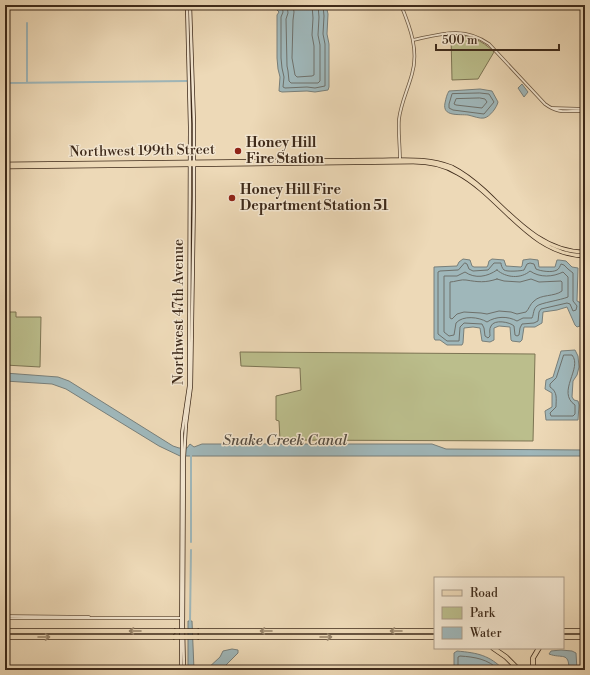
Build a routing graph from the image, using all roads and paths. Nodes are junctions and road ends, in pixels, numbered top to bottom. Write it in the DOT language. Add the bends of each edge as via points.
graph roads {
  1 [pos="189,5"];
  2 [pos="401,5"];
  3 [pos="187,18"];
  4 [pos="190,23"];
  5 [pos="413,40"];
  6 [pos="190,102"];
  7 [pos="193,105"];
  8 [pos="585,110"];
  9 [pos="400,161"];
  10 [pos="192,163"];
  11 [pos="5,164"];
  12 [pos="446,166"];
  13 [pos="5,167"];
  14 [pos="190,213"];
  15 [pos="193,218"];
  16 [pos="585,252"];
  17 [pos="585,256"];
  18 [pos="193,259"];
  19 [pos="189,262"];
  20 [pos="189,281"];
  21 [pos="192,286"];
  22 [pos="183,447"];
  23 [pos="5,617"];
  24 [pos="182,618"];
  25 [pos="5,631"];
  26 [pos="434,631"];
  27 [pos="564,631"];
  28 [pos="585,631"];
  29 [pos="5,637"];
  30 [pos="434,637"];
  31 [pos="583,637"];
  32 [pos="564,639"];
  33 [pos="494,649"];
  34 [pos="538,649"];
  35 [pos="181,670"];
  36 [pos="184,670"];
  37 [pos="519,670"];
  38 [pos="532,670"];
  1 -- 3 [label="main road, Northwest 47th Avenue"];
  1 -- 4 [label="main road, Northwest 47th Avenue"];
  2 -- 5 [label="street"];
  3 -- 4 [label="main road"];
  3 -- 6 [label="main road, Northwest 47th Avenue"];
  4 -- 7 [label="main road, Northwest 47th Avenue"];
  5 -- 8 [label="street" via="456,32 479,37 551,108 558,111"];
  5 -- 9 [label="street" via="413,72 400,119"];
  6 -- 7 [label="main road"];
  6 -- 10 [label="main road, Northwest 47th Avenue"];
  7 -- 10 [label="main road, Northwest 47th Avenue"];
  9 -- 10 [label="main road, Northwest 199th Street"];
  9 -- 12 [label="main road, Northwest 199th Street"];
  10 -- 11 [label="main road, Northwest 199th Street"];
  10 -- 13 [label="main road, Northwest 199th Street"];
  10 -- 14 [label="main road, Northwest 47th Avenue"];
  10 -- 15 [label="main road, Northwest 47th Avenue"];
  12 -- 16 [label="main road" via="458,170 474,181 540,239 560,249"];
  12 -- 17 [label="main road" via="472,183 538,241 560,252"];
  14 -- 15 [label="main road"];
  14 -- 19 [label="main road, Northwest 47th Avenue"];
  15 -- 18 [label="main road, Northwest 47th Avenue"];
  18 -- 19 [label="main road"];
  18 -- 21 [label="main road, Northwest 47th Avenue"];
  19 -- 20 [label="main road, Northwest 47th Avenue"];
  20 -- 21 [label="main road"];
  20 -- 22 [label="main road, Northwest 47th Avenue" via="189,386 182,433"];
  21 -- 22 [label="main road, Northwest 47th Avenue" via="191,389"];
  22 -- 24 [label="main road, Northwest 47th Avenue"];
  23 -- 24 [label="street"];
  24 -- 35 [label="main road"];
  24 -- 36 [label="main road"];
  26 -- 25 [label="highway, one-way, bridge"];
  27 -- 28 [label="highway"];
  29 -- 30 [label="highway, one-way, bridge"];
  31 -- 32 [label="highway" via="575,640"];
  33 -- 37 [label="highway"];
  34 -- 38 [label="highway" via="533,658"];
}
